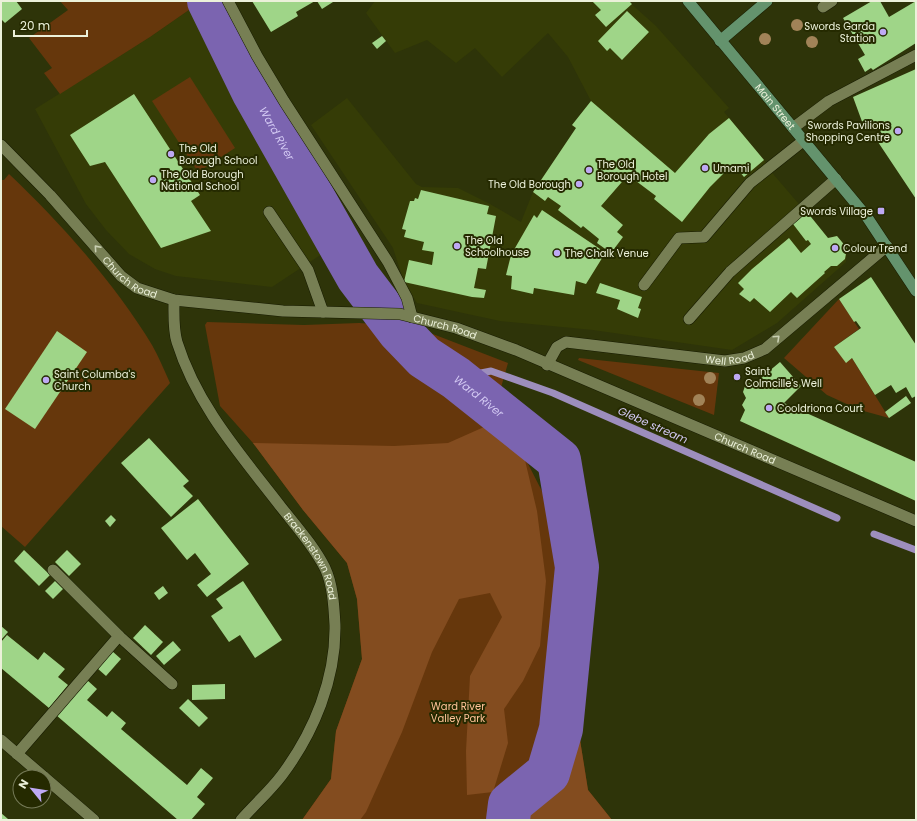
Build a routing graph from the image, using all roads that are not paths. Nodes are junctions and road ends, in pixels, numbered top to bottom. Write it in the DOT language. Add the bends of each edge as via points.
graph roads {
  1 [pos="228,1"];
  2 [pos="688,1"];
  3 [pos="767,1"];
  4 [pos="720,41"];
  5 [pos="916,54"];
  6 [pos="793,128"];
  7 [pos="803,141"];
  8 [pos="1,145"];
  9 [pos="836,179"];
  10 [pos="269,212"];
  11 [pos="887,246"];
  12 [pos="644,284"];
  13 [pos="916,291"];
  14 [pos="174,300"];
  15 [pos="323,312"];
  16 [pos="412,317"];
  17 [pos="689,319"];
  18 [pos="547,365"];
  19 [pos="916,521"];
  20 [pos="54,570"];
  21 [pos="120,636"];
  22 [pos="172,684"];
  23 [pos="1,740"];
  24 [pos="17,754"];
  25 [pos="35,769"];
  26 [pos="52,784"];
  27 [pos="94,820"];
  28 [pos="241,820"];
  1 -- 16 [label="street" via="284,101 388,262 407,298"];
  2 -- 4 [label="main road, Main Street"];
  3 -- 4 [label="main road"];
  4 -- 6 [label="main road, Main Street"];
  5 -- 6 [label="street" via="829,101"];
  6 -- 7 [label="main road, Main Street"];
  7 -- 9 [label="main road, Main Street"];
  7 -- 12 [label="street" via="750,183 704,237 679,238"];
  14 -- 8 [label="street, Church Road, one-way" via="138,288 121,276 50,195"];
  9 -- 11 [label="main road, Main Street"];
  9 -- 17 [label="street" via="730,272"];
  10 -- 15 [label="street" via="308,270"];
  11 -- 13 [label="main road, Main Street"];
  18 -- 11 [label="street, Well Road, one-way" via="557,347 566,342 725,361 744,358 765,348"];
  14 -- 15 [label="street, Church Road" via="283,311"];
  14 -- 28 [label="street, Brackenstown Road" via="177,341 212,418 302,533 325,569 334,604 335,645 328,684 319,711 302,746 281,776"];
  15 -- 16 [label="street, Church Road" via="400,314"];
  16 -- 18 [label="street, Church Road" via="456,328 516,350"];
  18 -- 19 [label="street, Church Road"];
  20 -- 21 [label="street"];
  21 -- 22 [label="street"];
  21 -- 24 [label="street"];
  23 -- 24 [label="street"];
  24 -- 25 [label="street"];
  26 -- 27 [label="street"];
}
